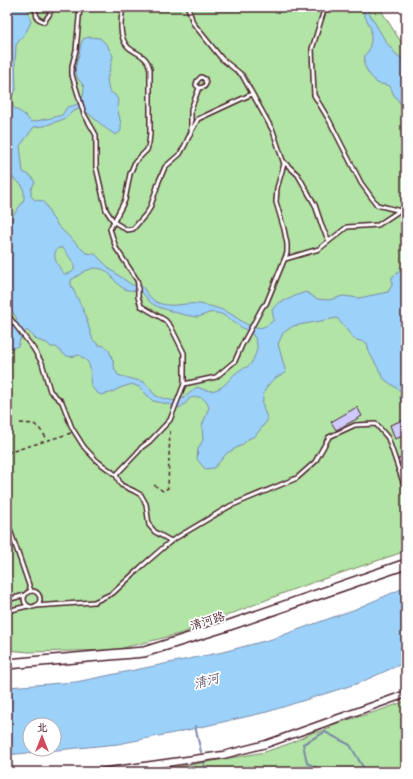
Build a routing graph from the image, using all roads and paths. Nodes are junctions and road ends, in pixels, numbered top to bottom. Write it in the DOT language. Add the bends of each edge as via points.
graph roads {
  1 [pos="35,7"];
  2 [pos="52,7"];
  3 [pos="80,7"];
  4 [pos="123,7"];
  5 [pos="188,7"];
  6 [pos="325,7"];
  7 [pos="199,88"];
  8 [pos="252,94"];
  9 [pos="190,132"];
  10 [pos="283,161"];
  11 [pos="400,211"];
  12 [pos="406,212"];
  13 [pos="114,222"];
  14 [pos="328,241"];
  15 [pos="284,259"];
  16 [pos="7,314"];
  17 [pos="184,384"];
  18 [pos="170,420"];
  19 [pos="20,423"];
  20 [pos="74,432"];
  21 [pos="48,440"];
  22 [pos="7,454"];
  23 [pos="116,475"];
  24 [pos="154,485"];
  25 [pos="406,488"];
  26 [pos="7,522"];
  27 [pos="171,541"];
  28 [pos="406,564"];
  29 [pos="31,591"];
  30 [pos="25,595"];
  31 [pos="7,600"];
  32 [pos="28,606"];
  33 [pos="35,606"];
  34 [pos="7,611"];
  35 [pos="7,664"];
  36 [pos="406,694"];
  37 [pos="101,772"];
  1 -- 2 [label="lane" via="37,18 44,22"];
  3 -- 13 [label="lane" via="72,75 84,114 96,135 96,167 106,210"];
  4 -- 13 [label="lane" via="123,40 146,60 150,68 150,133 146,150 130,174 125,200"];
  5 -- 8 [label="lane" via="193,23 222,59 242,75"];
  6 -- 11 [label="lane" via="312,49 314,95 361,183 377,205"];
  7 -- 9 [label="lane" via="191,109"];
  8 -- 9 [label="lane" via="198,119"];
  8 -- 10 [label="lane" via="274,131"];
  9 -- 13 [label="lane" via="180,154 165,167 150,208 137,225 127,230"];
  10 -- 14 [label="lane" via="302,181 315,205"];
  10 -- 15 [label="lane" via="276,202 287,244"];
  11 -- 12 [label="lane"];
  11 -- 14 [label="lane" via="378,225 347,227"];
  13 -- 17 [label="lane" via="110,229 116,248 137,280 141,306 165,320 184,353"];
  14 -- 15 [label="lane" via="319,249"];
  15 -- 17 [label="lane" via="266,304 235,361 216,377"];
  16 -- 20 [label="lane" via="42,363 50,391 62,402"];
  17 -- 18 [label="lane"];
  18 -- 23 [label="lane"];
  18 -- 24 [label="path" via="168,488 163,491"];
  19 -- 21 [label="path" via="34,424"];
  20 -- 21 [label="path"];
  20 -- 23 [label="lane" via="96,460"];
  21 -- 22 [label="path"];
  23 -- 27 [label="lane" via="121,485 141,495 146,504 148,525"];
  25 -- 27 [label="lane" via="388,438 376,424 354,425 329,437 315,462 297,478 230,506"];
  26 -- 29 [label="lane"];
  27 -- 33 [label="lane" via="113,593 94,602"];
  28 -- 35 [label="street, 清河路" via="144,652"];
  29 -- 30 [label="lane"];
  29 -- 33 [label="lane" via="39,597 39,603"];
  30 -- 31 [label="lane"];
  30 -- 32 [label="lane" via="24,602"];
  32 -- 33 [label="lane"];
  32 -- 34 [label="lane"];
  36 -- 37 [label="street" via="266,744 223,755"];
}
